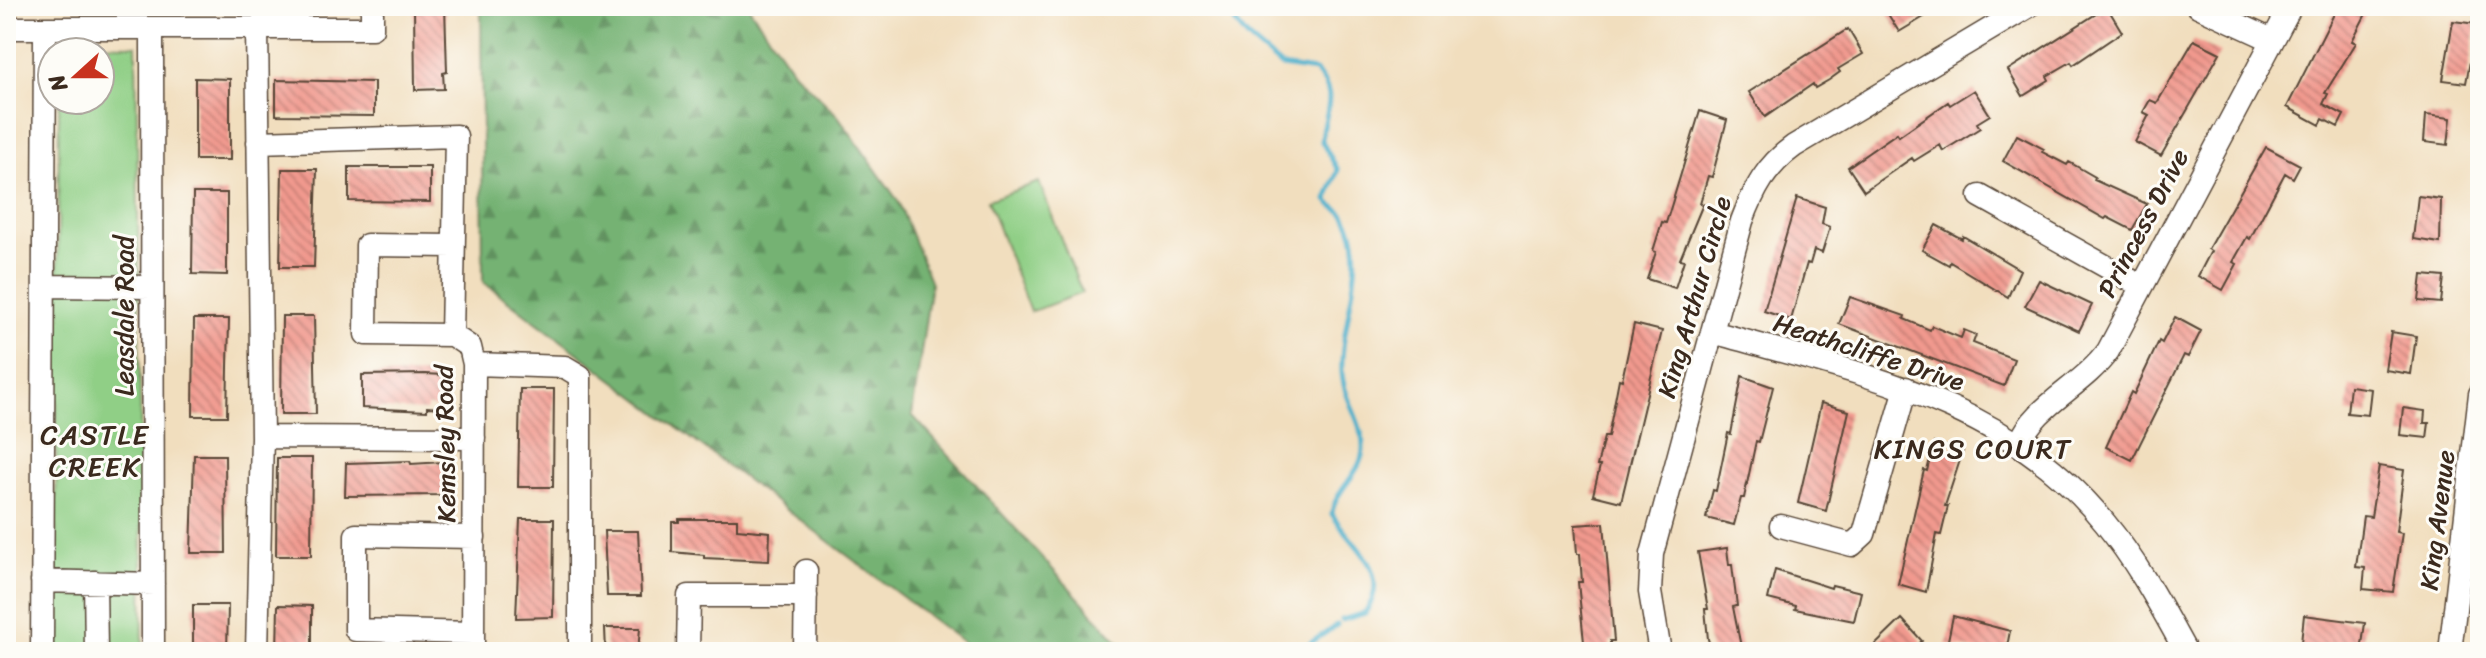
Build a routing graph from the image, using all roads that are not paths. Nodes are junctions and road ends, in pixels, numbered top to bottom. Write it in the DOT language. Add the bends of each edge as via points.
graph roads {
  1 [pos="372,6"];
  2 [pos="2029,6"];
  3 [pos="2198,6"];
  4 [pos="2291,6"];
  5 [pos="296,17"];
  6 [pos="6,28"];
  7 [pos="45,28"];
  8 [pos="152,28"];
  9 [pos="257,28"];
  10 [pos="2272,40"];
  11 [pos="258,142"];
  12 [pos="1980,196"];
  13 [pos="453,246"];
  14 [pos="44,286"];
  15 [pos="2141,286"];
  16 [pos="152,287"];
  17 [pos="1713,332"];
  18 [pos="452,335"];
  19 [pos="474,364"];
  20 [pos="1906,388"];
  21 [pos="2480,394"];
  22 [pos="262,437"];
  23 [pos="474,438"];
  24 [pos="2019,444"];
  25 [pos="1781,526"];
  26 [pos="474,537"];
  27 [pos="2471,556"];
  28 [pos="806,571"];
  29 [pos="42,581"];
  30 [pos="95,582"];
  31 [pos="153,584"];
  32 [pos="806,596"];
  33 [pos="473,642"];
  34 [pos="42,652"];
  35 [pos="96,652"];
  36 [pos="153,652"];
  37 [pos="257,652"];
  38 [pos="580,652"];
  39 [pos="688,652"];
  40 [pos="805,652"];
  41 [pos="1660,652"];
  42 [pos="2186,652"];
  43 [pos="2450,652"];
  1 -- 5 [label="street" via="372,28"];
  2 -- 17 [label="street, King Arthur Circle" via="1780,156 1750,200"];
  3 -- 10 [label="street"];
  4 -- 10 [label="street, Princess Drive"];
  5 -- 9 [label="street"];
  6 -- 7 [label="street"];
  7 -- 8 [label="street"];
  7 -- 14 [label="street"];
  8 -- 9 [label="street"];
  8 -- 16 [label="street, Leasdale Road"];
  9 -- 11 [label="street"];
  10 -- 15 [label="street, Princess Drive"];
  11 -- 13 [label="street, Kemsley Road" via="456,136"];
  11 -- 22 [label="street"];
  12 -- 15 [label="street"];
  13 -- 18 [label="street, Kemsley Road"];
  13 -- 18 [label="street" via="367,245 366,334"];
  14 -- 16 [label="street"];
  14 -- 29 [label="street"];
  15 -- 24 [label="street, Princess Drive" via="2094,370 2032,418"];
  16 -- 31 [label="street, Leasdale Road"];
  17 -- 20 [label="street, Heathcliffe Drive"];
  17 -- 41 [label="street, King Arthur Circle" via="1652,554 1650,592"];
  18 -- 19 [label="street, Kemsley Road" via="470,347"];
  19 -- 23 [label="street, Kemsley Road"];
  19 -- 38 [label="street" via="565,367 580,376"];
  20 -- 24 [label="street, Heathcliffe Drive" via="1958,408"];
  20 -- 25 [label="street" via="1864,534 1852,545"];
  21 -- 27 [label="street, King Avenue"];
  22 -- 23 [label="street"];
  22 -- 37 [label="street"];
  23 -- 26 [label="street, Kemsley Road"];
  24 -- 42 [label="street, Heathcliffe Drive" via="2074,488 2104,521 2144,577"];
  26 -- 33 [label="street, Kemsley Road"];
  26 -- 33 [label="street" via="356,535 356,630"];
  27 -- 43 [label="street, King Avenue"];
  28 -- 32 [label="street"];
  29 -- 30 [label="street"];
  29 -- 34 [label="street"];
  30 -- 31 [label="street"];
  30 -- 35 [label="street"];
  31 -- 36 [label="street, Leasdale Road"];
  32 -- 39 [label="street" via="689,596"];
  32 -- 40 [label="street"];
}
